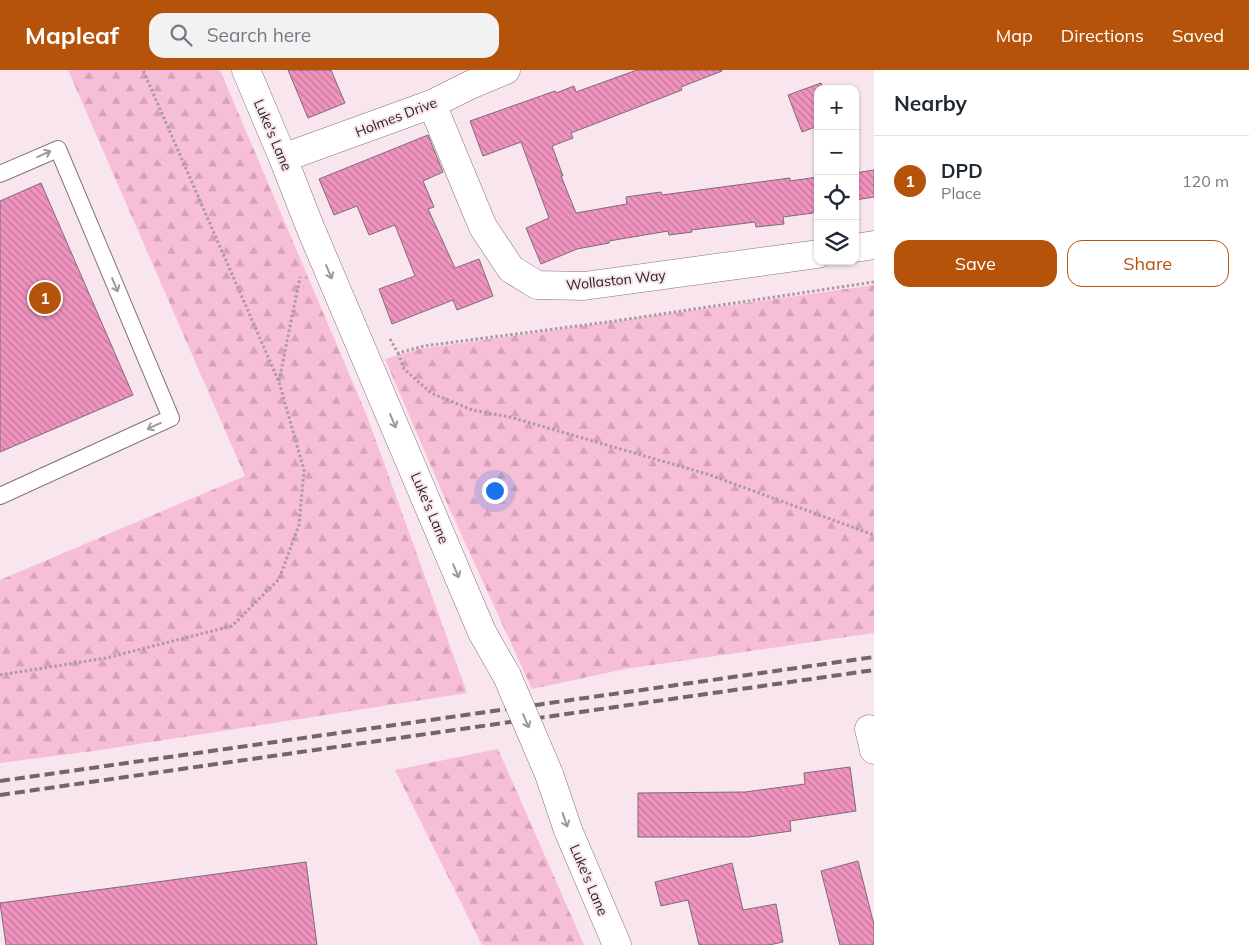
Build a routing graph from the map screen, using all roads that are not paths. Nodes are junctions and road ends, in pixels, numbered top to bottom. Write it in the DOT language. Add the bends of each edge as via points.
graph roads {
  1 [pos="246,70"];
  2 [pos="506,70"];
  3 [pos="432,104"];
  4 [pos="283,158"];
  5 [pos="0,174"];
  6 [pos="874,245"];
  7 [pos="859,247"];
  8 [pos="814,255"];
  9 [pos="0,496"];
  10 [pos="617,945"];
  1 -- 4 [label="street, Luke's Lane"];
  2 -- 3 [label="street, Holmes Drive"];
  3 -- 4 [label="street, Holmes Drive"];
  3 -- 8 [label="street, Wollaston Way" via="483,228 511,270 537,285 584,286"];
  4 -- 10 [label="street, Luke's Lane, one-way, bridge" via="482,632 507,676 549,774 568,830"];
  5 -- 9 [label="lane, one-way" via="58,149 171,418"];
  6 -- 7 [label="street"];
}
